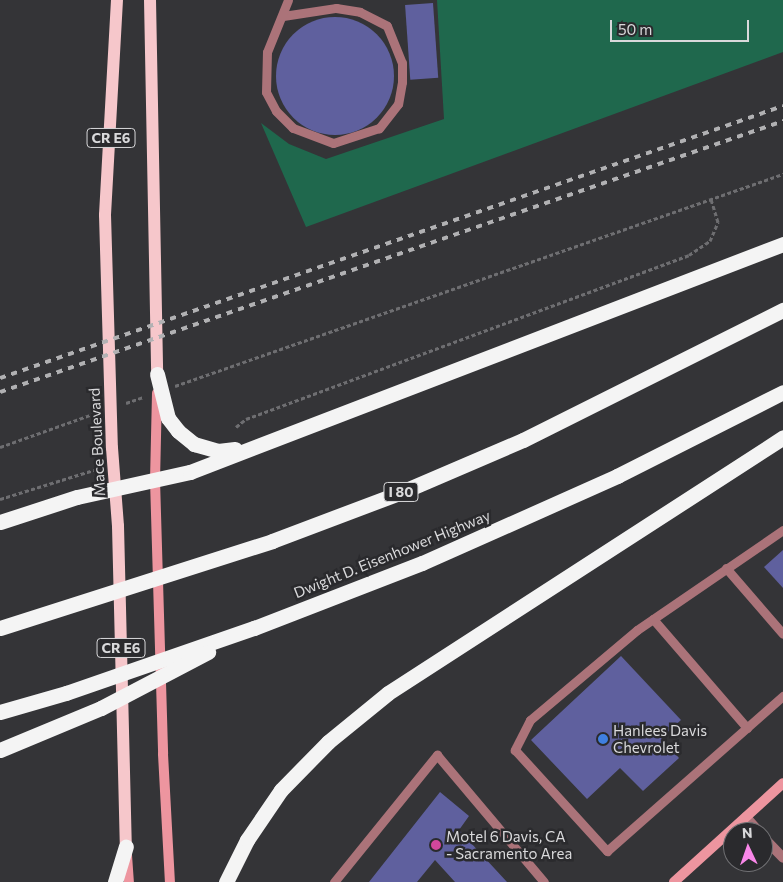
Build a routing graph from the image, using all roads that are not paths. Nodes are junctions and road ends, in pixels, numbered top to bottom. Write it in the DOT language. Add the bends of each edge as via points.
graph roads {
  1 [pos="118,0"];
  2 [pos="150,0"];
  3 [pos="288,0"];
  4 [pos="283,16"];
  5 [pos="783,244"];
  6 [pos="783,310"];
  7 [pos="157,374"];
  8 [pos="783,392"];
  9 [pos="783,437"];
  10 [pos="259,445"];
  11 [pos="155,480"];
  12 [pos="115,488"];
  13 [pos="0,522"];
  14 [pos="783,530"];
  15 [pos="726,568"];
  16 [pos="653,619"];
  17 [pos="0,628"];
  18 [pos="254,628"];
  19 [pos="783,634"];
  20 [pos="783,696"];
  21 [pos="0,712"];
  22 [pos="747,728"];
  23 [pos="0,750"];
  24 [pos="783,783"];
  25 [pos="746,818"];
  26 [pos="750,822"];
  27 [pos="126,847"];
  28 [pos="773,848"];
  29 [pos="783,858"];
  30 [pos="115,882"];
  31 [pos="128,882"];
  32 [pos="170,882"];
  33 [pos="226,882"];
  34 [pos="334,882"];
  35 [pos="544,882"];
  36 [pos="674,882"];
  1 -- 12 [label="main road, Mace Boulevard / CR E6" via="105,215"];
  2 -- 7 [label="main road, CR E6"];
  3 -- 4 [label="lane"];
  4 -- 4 [label="lane" via="267,52 265,72 266,92 276,111 293,128 333,143 379,128 398,104 402,82 402,63 387,26 360,12 336,8"];
  5 -- 10 [label="highway"];
  6 -- 17 [label="highway, I 80" via="523,440 404,491 272,541"];
  7 -- 10 [label="highway" via="168,418 178,432 194,444 218,451"];
  7 -- 11 [label="main road, CR E6"];
  8 -- 18 [label="highway, Dwight D. Eisenhower Highway" via="617,476 422,563"];
  9 -- 33 [label="highway" via="388,693 335,736 281,790 247,840"];
  10 -- 11 [label="highway" via="190,472"];
  11 -- 12 [label="highway"];
  11 -- 32 [label="main road, CR E6" via="162,754"];
  12 -- 13 [label="highway"];
  12 -- 27 [label="main road, Mace Boulevard / CR E6"];
  14 -- 15 [label="lane"];
  15 -- 16 [label="lane"];
  15 -- 19 [label="lane"];
  16 -- 22 [label="lane"];
  16 -- 22 [label="lane" via="530,720 515,750 607,850"];
  18 -- 21 [label="highway, Dwight D. Eisenhower Highway"];
  18 -- 23 [label="highway" via="101,708"];
  20 -- 22 [label="lane"];
  24 -- 25 [label="main road"];
  25 -- 26 [label="street"];
  25 -- 36 [label="main road"];
  27 -- 30 [label="highway"];
  27 -- 31 [label="main road, Mace Boulevard"];
  28 -- 29 [label="street"];
  34 -- 35 [label="lane" via="437,756"];
}
